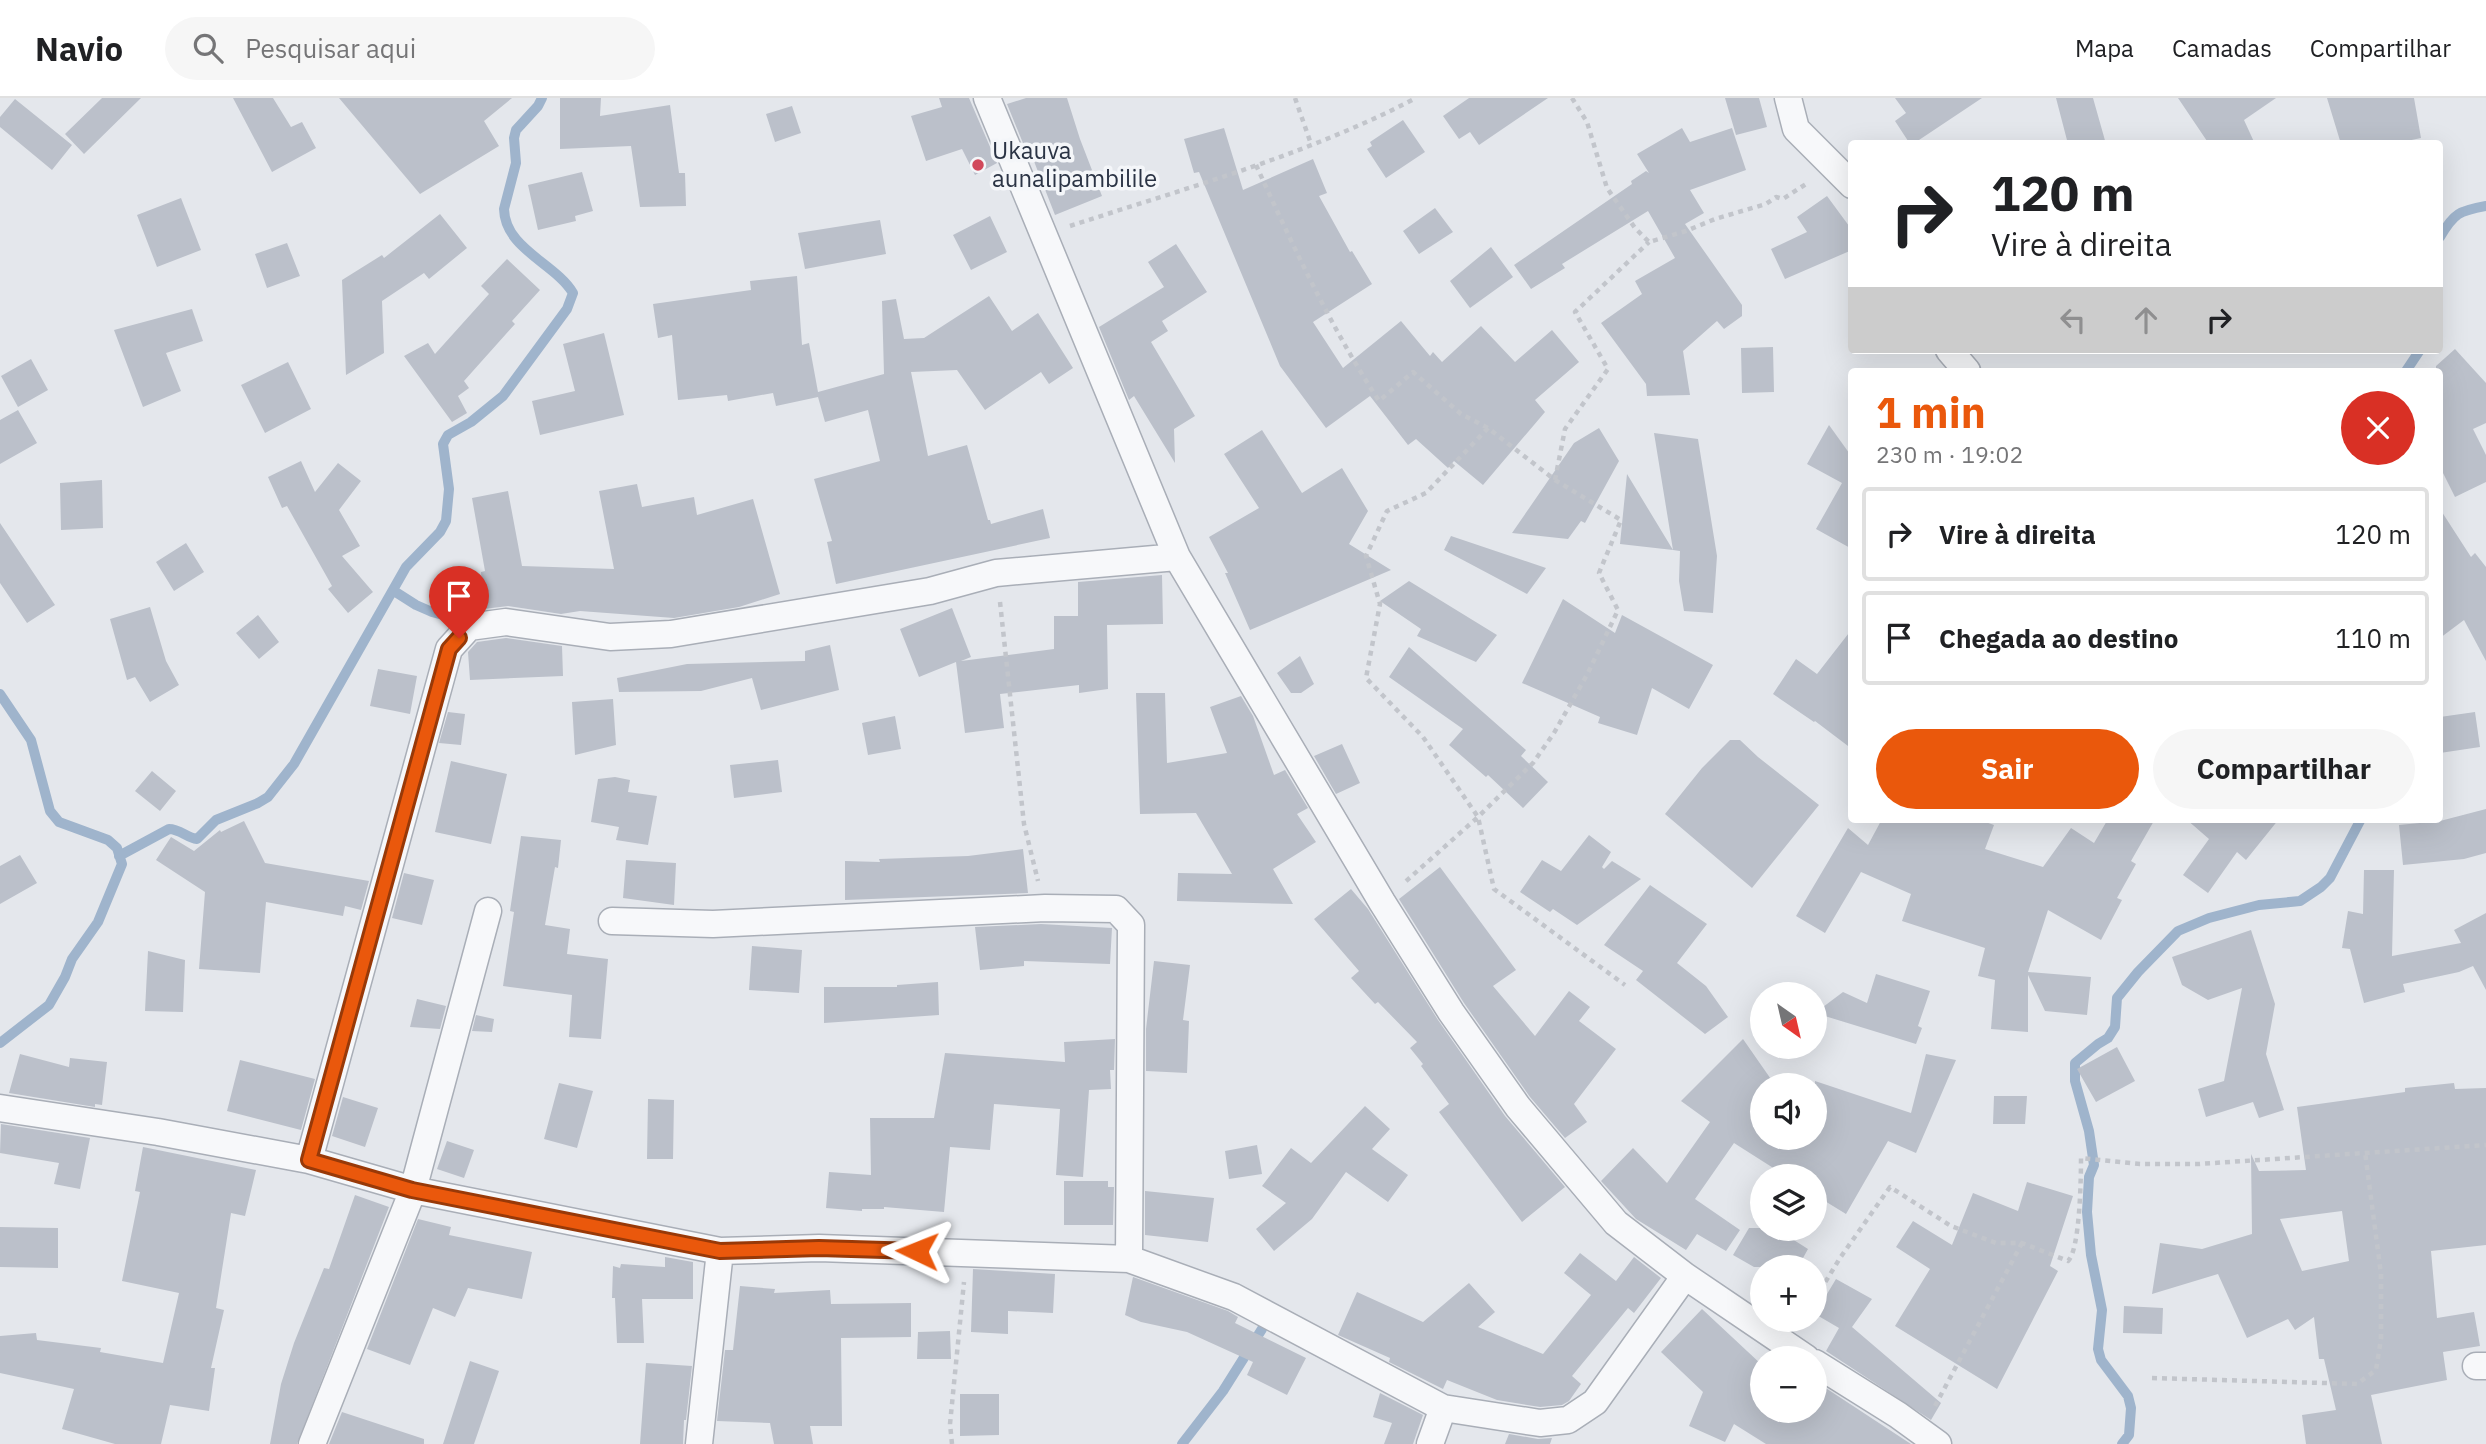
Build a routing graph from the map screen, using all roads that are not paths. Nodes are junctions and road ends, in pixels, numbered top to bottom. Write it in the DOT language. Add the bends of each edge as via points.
graph roads {
  1 [pos="986,98"];
  2 [pos="1788,98"];
  3 [pos="1848,182"];
  4 [pos="1952,354"];
  5 [pos="1964,368"];
  6 [pos="1177,557"];
  7 [pos="488,911"];
  8 [pos="612,921"];
  9 [pos="0,1108"];
  10 [pos="309,1160"];
  11 [pos="412,1190"];
  12 [pos="720,1251"];
  13 [pos="1129,1259"];
  14 [pos="1685,1276"];
  15 [pos="1788,1346"];
  16 [pos="1827,1371"];
  17 [pos="1443,1408"];
  18 [pos="1929,1437"];
  19 [pos="312,1444"];
  20 [pos="699,1444"];
  21 [pos="1430,1444"];
  1 -- 6 [label="street"];
  2 -- 3 [label="street" via="1796,129"];
  4 -- 5 [label="street"];
  6 -- 10 [label="street" via="996,573 930,591 671,634 600,636 506,622 469,627 449,649"];
  6 -- 14 [label="street" via="1382,902 1518,1107 1616,1223"];
  7 -- 11 [label="street"];
  8 -- 13 [label="street" via="713,924 1045,908 1116,909 1131,925"];
  9 -- 10 [label="street"];
  10 -- 11 [label="street"];
  11 -- 12 [label="street"];
  11 -- 19 [label="street"];
  12 -- 13 [label="street" via="819,1248"];
  12 -- 20 [label="street"];
  13 -- 17 [label="street" via="1234,1297"];
  14 -- 15 [label="street"];
  14 -- 17 [label="street" via="1595,1402 1568,1420 1540,1423"];
  16 -- 18 [label="street"];
  17 -- 21 [label="street"];
}
